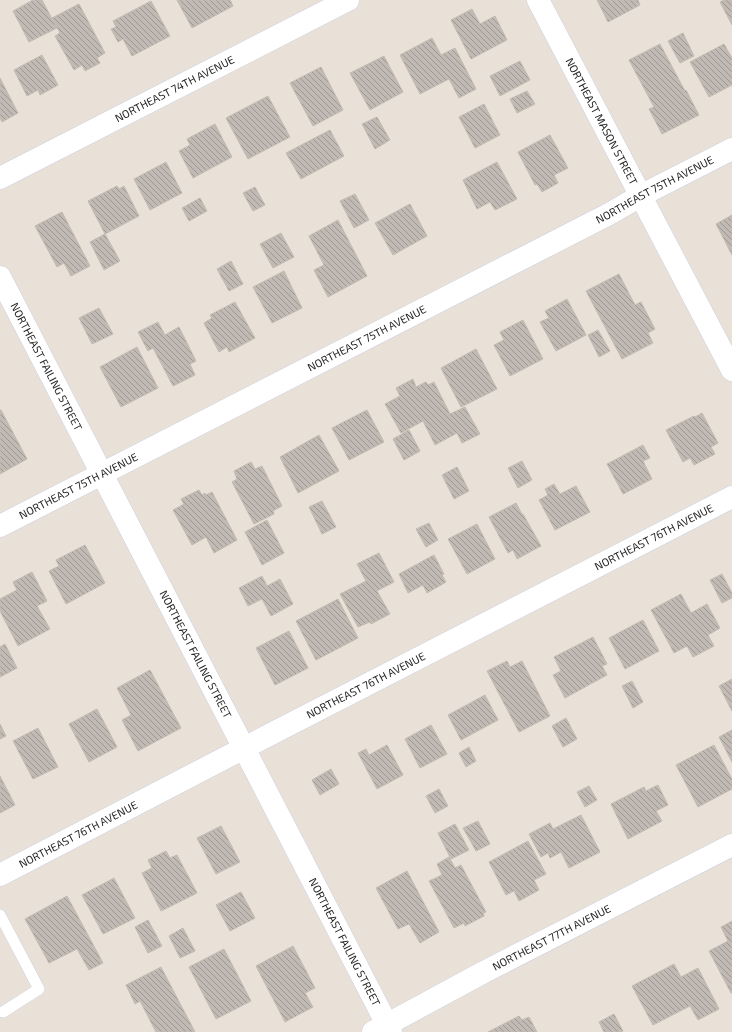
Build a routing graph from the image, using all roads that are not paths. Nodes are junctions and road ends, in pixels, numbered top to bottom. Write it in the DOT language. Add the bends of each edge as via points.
graph roads {
  1 [pos="348,0"];
  2 [pos="538,0"];
  3 [pos="732,149"];
  4 [pos="0,178"];
  5 [pos="640,196"];
  6 [pos="0,277"];
  7 [pos="732,370"];
  8 [pos="101,474"];
  9 [pos="732,498"];
  10 [pos="0,526"];
  11 [pos="245,747"];
  12 [pos="732,845"];
  13 [pos="0,875"];
  14 [pos="0,915"];
  15 [pos="3,1012"];
  16 [pos="384,1030"];
  1 -- 4 [label="street, NORTHEAST 74TH AVENUE"];
  2 -- 5 [label="street, NORTHEAST MASON STREET"];
  3 -- 5 [label="street, NORTHEAST 75TH AVENUE"];
  5 -- 7 [label="street, NORTHEAST MASON STREET"];
  5 -- 8 [label="street, NORTHEAST 75TH AVENUE"];
  6 -- 8 [label="street, NORTHEAST FAILING STREET"];
  8 -- 10 [label="street, NORTHEAST 75TH AVENUE"];
  8 -- 11 [label="street, NORTHEAST FAILING STREET"];
  9 -- 11 [label="street, NORTHEAST 76TH AVENUE"];
  11 -- 13 [label="street, NORTHEAST 76TH AVENUE"];
  11 -- 16 [label="street, NORTHEAST FAILING STREET"];
  12 -- 16 [label="street, NORTHEAST 77TH AVENUE" via="484,972"];
  14 -- 15 [label="lane" via="39,989"];
}
